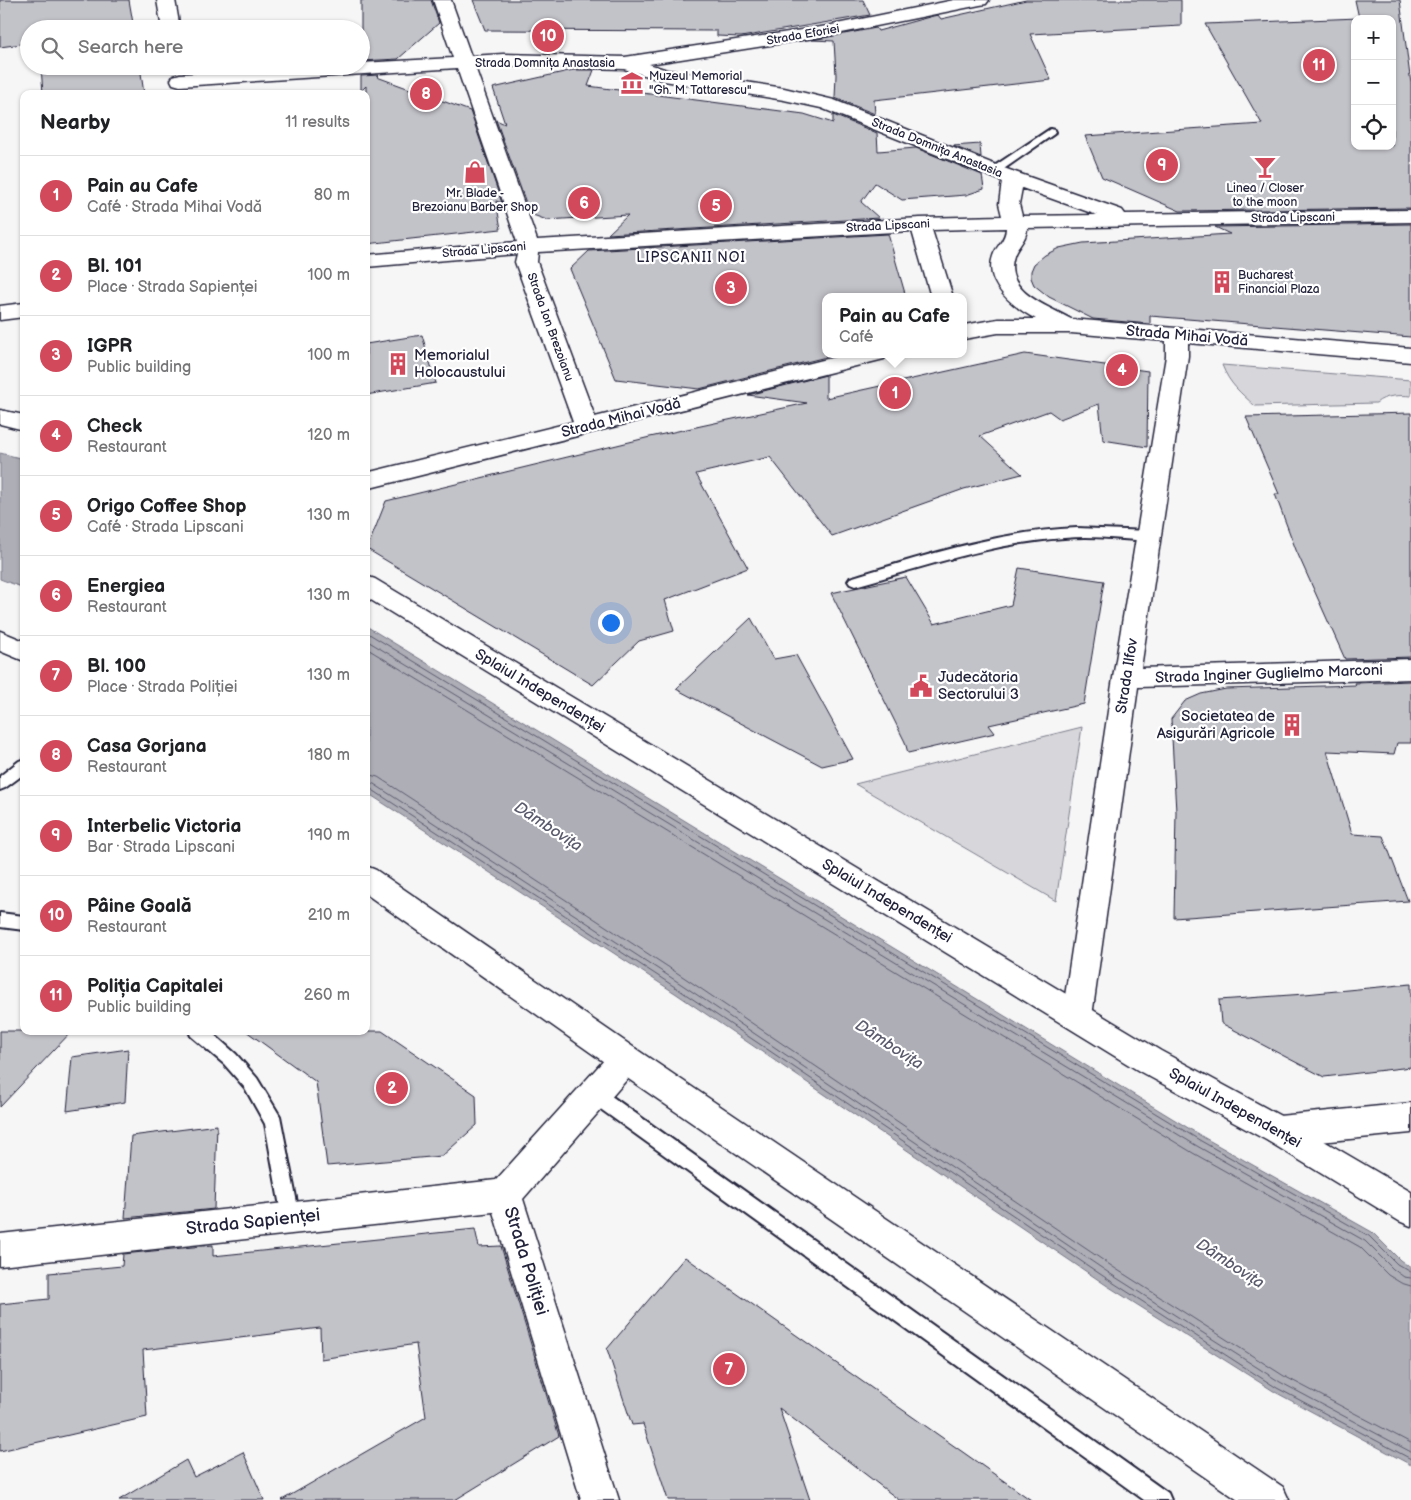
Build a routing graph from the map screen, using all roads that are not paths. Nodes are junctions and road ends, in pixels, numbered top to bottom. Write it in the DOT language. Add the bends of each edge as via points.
graph roads {
  1 [pos="166,0"];
  2 [pos="442,0"];
  3 [pos="980,0"];
  4 [pos="169,20"];
  5 [pos="465,63"];
  6 [pos="626,63"];
  7 [pos="370,69"];
  8 [pos="264,75"];
  9 [pos="180,80"];
  10 [pos="1050,132"];
  11 [pos="1003,174"];
  12 [pos="1411,216"];
  13 [pos="1131,220"];
  14 [pos="1015,222"];
  15 [pos="920,224"];
  16 [pos="529,246"];
  17 [pos="370,261"];
  18 [pos="941,293"];
  19 [pos="20,310"];
  20 [pos="0,313"];
  21 [pos="1071,326"];
  22 [pos="967,331"];
  23 [pos="1177,336"];
  24 [pos="1411,355"];
  25 [pos="860,358"];
  26 [pos="0,417"];
  27 [pos="20,422"];
  28 [pos="586,427"];
  29 [pos="370,480"];
  30 [pos="1148,536"];
  31 [pos="855,581"];
  32 [pos="370,587"];
  33 [pos="0,640"];
  34 [pos="20,650"];
  35 [pos="1411,670"];
  36 [pos="1126,678"];
  37 [pos="20,768"];
  38 [pos="0,784"];
  39 [pos="370,881"];
  40 [pos="0,920"];
  41 [pos="20,922"];
  42 [pos="1077,1016"];
  43 [pos="202,1035"];
  44 [pos="625,1059"];
  45 [pos="594,1094"];
  46 [pos="1411,1118"];
  47 [pos="1279,1131"];
  48 [pos="505,1195"];
  49 [pos="1411,1210"];
  50 [pos="291,1218"];
  51 [pos="0,1250"];
  52 [pos="600,1500"];
  53 [pos="1161,1500"];
  54 [pos="1270,1500"];
  1 -- 4 [label="street"];
  2 -- 5 [label="street, Strada Ion Brezoianu"];
  3 -- 6 [label="street, Strada Eforiei" via="827,31"];
  5 -- 6 [label="street, Strada Domnița Anastasia" via="529,60"];
  5 -- 7 [label="street, Strada Domnița Anastasia"];
  5 -- 16 [label="street, Strada Ion Brezoianu"];
  6 -- 11 [label="street, Strada Domnița Anastasia" via="664,75 827,104"];
  8 -- 9 [label="street, Strada Domnița Anastasia"];
  10 -- 11 [label="lane"];
  11 -- 13 [label="street, Strada Domnița Anastasia"];
  11 -- 14 [label="street, Strada Domnița Anastasia" via="1013,186 1009,209"];
  12 -- 13 [label="street, Strada Lipscani"];
  13 -- 14 [label="street, Strada Lipscani"];
  14 -- 15 [label="street, Strada Lipscani"];
  14 -- 21 [label="street, Strada Domnița Anastasia" via="1015,236 1002,259 1008,285 1032,309"];
  15 -- 16 [label="street, Strada Lipscani"];
  15 -- 18 [label="street"];
  16 -- 17 [label="street, Strada Lipscani"];
  16 -- 28 [label="street, Strada Ion Brezoianu" via="526,262"];
  19 -- 20 [label="street"];
  21 -- 22 [label="street, Strada Mihai Vodă" via="998,326"];
  21 -- 23 [label="street, Strada Mihai Vodă"];
  23 -- 24 [label="street, Strada Mihai Vodă"];
  23 -- 30 [label="street, Strada Ilfov" via="1177,356"];
  25 -- 28 [label="street, Strada Mihai Vodă"];
  26 -- 27 [label="street"];
  28 -- 29 [label="street, Strada Mihai Vodă"];
  30 -- 31 [label="lane" via="1096,532 1054,534 964,550"];
  30 -- 36 [label="street, Strada Ilfov"];
  32 -- 42 [label="street, Splaiul Independenței"];
  33 -- 34 [label="street"];
  35 -- 36 [label="street, Strada Inginer Guglielmo Marconi"];
  36 -- 42 [label="street, Strada Ilfov"];
  37 -- 38 [label="lane"];
  39 -- 44 [label="street"];
  40 -- 41 [label="lane"];
  42 -- 47 [label="street, Splaiul Independenței" via="1150,1061"];
  43 -- 50 [label="lane" via="230,1059 251,1083 274,1122"];
  44 -- 45 [label="street, Strada Poliției"];
  44 -- 54 [label="street"];
  45 -- 48 [label="street, Strada Poliției"];
  45 -- 53 [label="lane"];
  46 -- 47 [label="street"];
  47 -- 49 [label="street, Splaiul Independenței"];
  48 -- 50 [label="street, Strada Sapienței"];
  48 -- 52 [label="street, Strada Poliției"];
  50 -- 51 [label="street, Strada Sapienței"];
}
